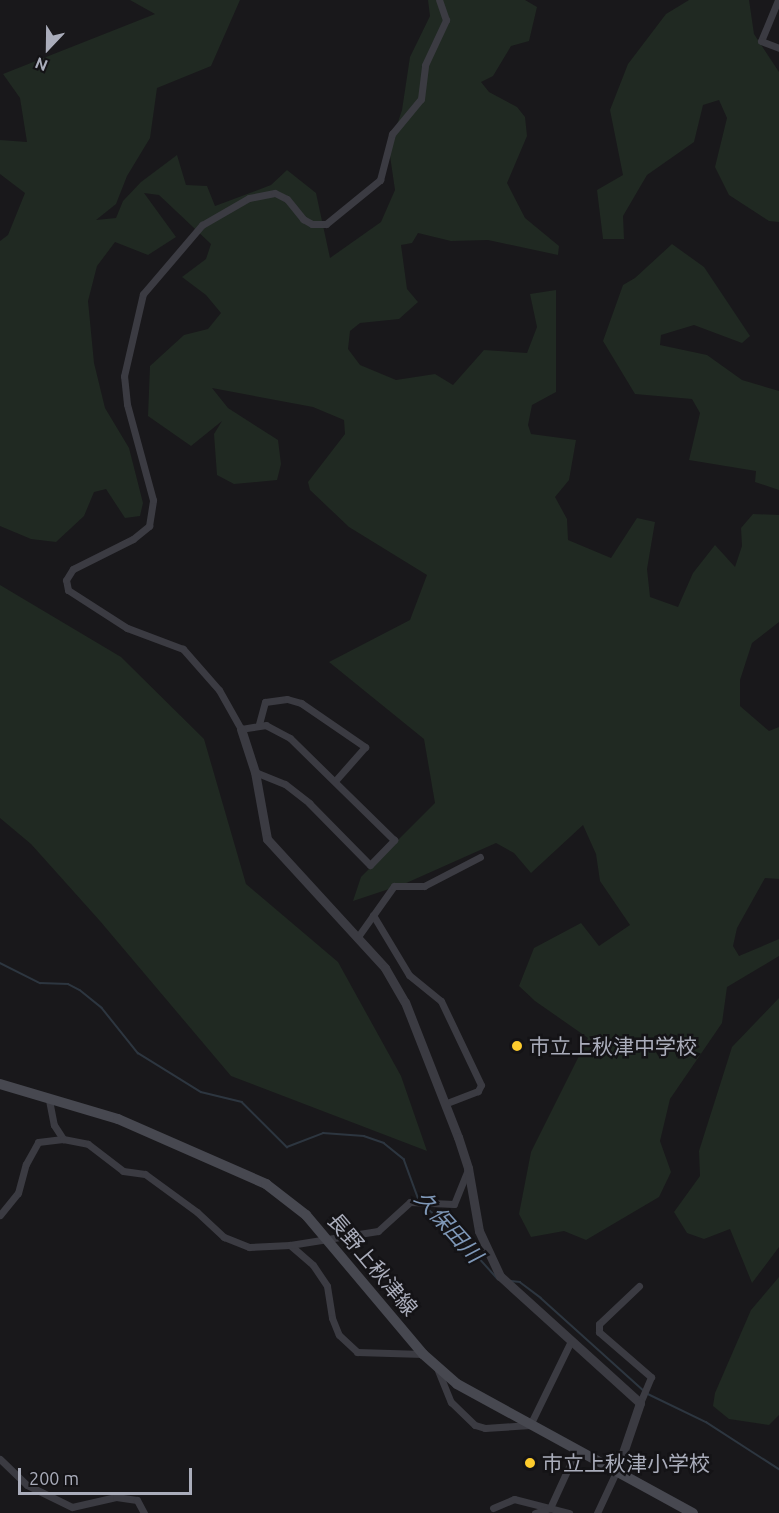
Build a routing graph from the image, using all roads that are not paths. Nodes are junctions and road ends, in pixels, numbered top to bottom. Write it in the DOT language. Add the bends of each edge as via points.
graph roads {
  1 [pos="439,0"];
  2 [pos="778,0"];
  3 [pos="779,48"];
  4 [pos="259,724"];
  5 [pos="241,729"];
  6 [pos="255,772"];
  7 [pos="335,781"];
  8 [pos="480,856"];
  9 [pos="373,915"];
  10 [pos="357,938"];
  11 [pos="0,1084"];
  12 [pos="49,1100"];
  13 [pos="446,1102"];
  14 [pos="63,1138"];
  15 [pos="468,1168"];
  16 [pos="0,1215"];
  17 [pos="328,1240"];
  18 [pos="290,1245"];
  19 [pos="639,1286"];
  20 [pos="570,1343"];
  21 [pos="423,1354"];
  22 [pos="437,1368"];
  23 [pos="640,1403"];
  24 [pos="530,1425"];
  25 [pos="577,1449"];
  26 [pos="0,1459"];
  27 [pos="617,1470"];
  28 [pos="493,1508"];
  29 [pos="550,1508"];
  30 [pos="144,1513"];
  31 [pos="535,1513"];
  32 [pos="569,1513"];
  33 [pos="597,1513"];
  34 [pos="693,1513"];
  1 -- 5 [label="street" via="446,20 425,65 421,99 392,134 380,180 326,224 312,225 287,199 275,193 249,198 202,225 143,294 137,310 124,376 127,404 153,500 149,526 133,539 73,569 67,586 127,628 183,649 219,690"];
  2 -- 3 [label="street" via="761,41"];
  4 -- 5 [label="street"];
  4 -- 7 [label="street" via="290,738"];
  4 -- 7 [label="street" via="265,702 287,699 301,703 365,747"];
  5 -- 6 [label="street"];
  6 -- 7 [label="street" via="285,784 301,796 370,865 394,840"];
  6 -- 10 [label="street" via="267,839"];
  8 -- 9 [label="street" via="424,886 394,886"];
  9 -- 10 [label="street"];
  9 -- 13 [label="street" via="409,975 441,1001 481,1085 478,1091"];
  10 -- 13 [label="street" via="395,982"];
  11 -- 12 [label="main road, 長野上秋津線"];
  12 -- 14 [label="street" via="54,1125"];
  12 -- 17 [label="main road, 長野上秋津線" via="118,1119 266,1184 289,1199"];
  13 -- 15 [label="street"];
  14 -- 16 [label="street" via="38,1142 18,1192"];
  14 -- 18 [label="street" via="96,1148 123,1171 145,1174 224,1237 249,1246"];
  15 -- 17 [label="street" via="454,1204 410,1202 378,1232"];
  15 -- 20 [label="street" via="479,1231 500,1276"];
  17 -- 18 [label="street"];
  17 -- 21 [label="main road, 長野上秋津線"];
  18 -- 21 [label="street" via="313,1265 327,1286 339,1335 357,1352"];
  19 -- 23 [label="street" via="599,1324 599,1332 651,1377"];
  20 -- 23 [label="street"];
  20 -- 24 [label="street"];
  21 -- 22 [label="main road, 長野上秋津線"];
  22 -- 24 [label="main road, 長野上秋津線" via="478,1398"];
  22 -- 24 [label="street" via="451,1402 475,1425"];
  23 -- 27 [label="street"];
  24 -- 25 [label="main road, 長野上秋津線"];
  25 -- 27 [label="main road, 長野上秋津線"];
  25 -- 29 [label="street"];
  26 -- 30 [label="street" via="27,1485 72,1507 116,1497 137,1500"];
  27 -- 33 [label="street"];
  27 -- 34 [label="main road, 長野上秋津線"];
  28 -- 29 [label="street" via="514,1500"];
  29 -- 31 [label="street"];
  29 -- 32 [label="street"];
}
